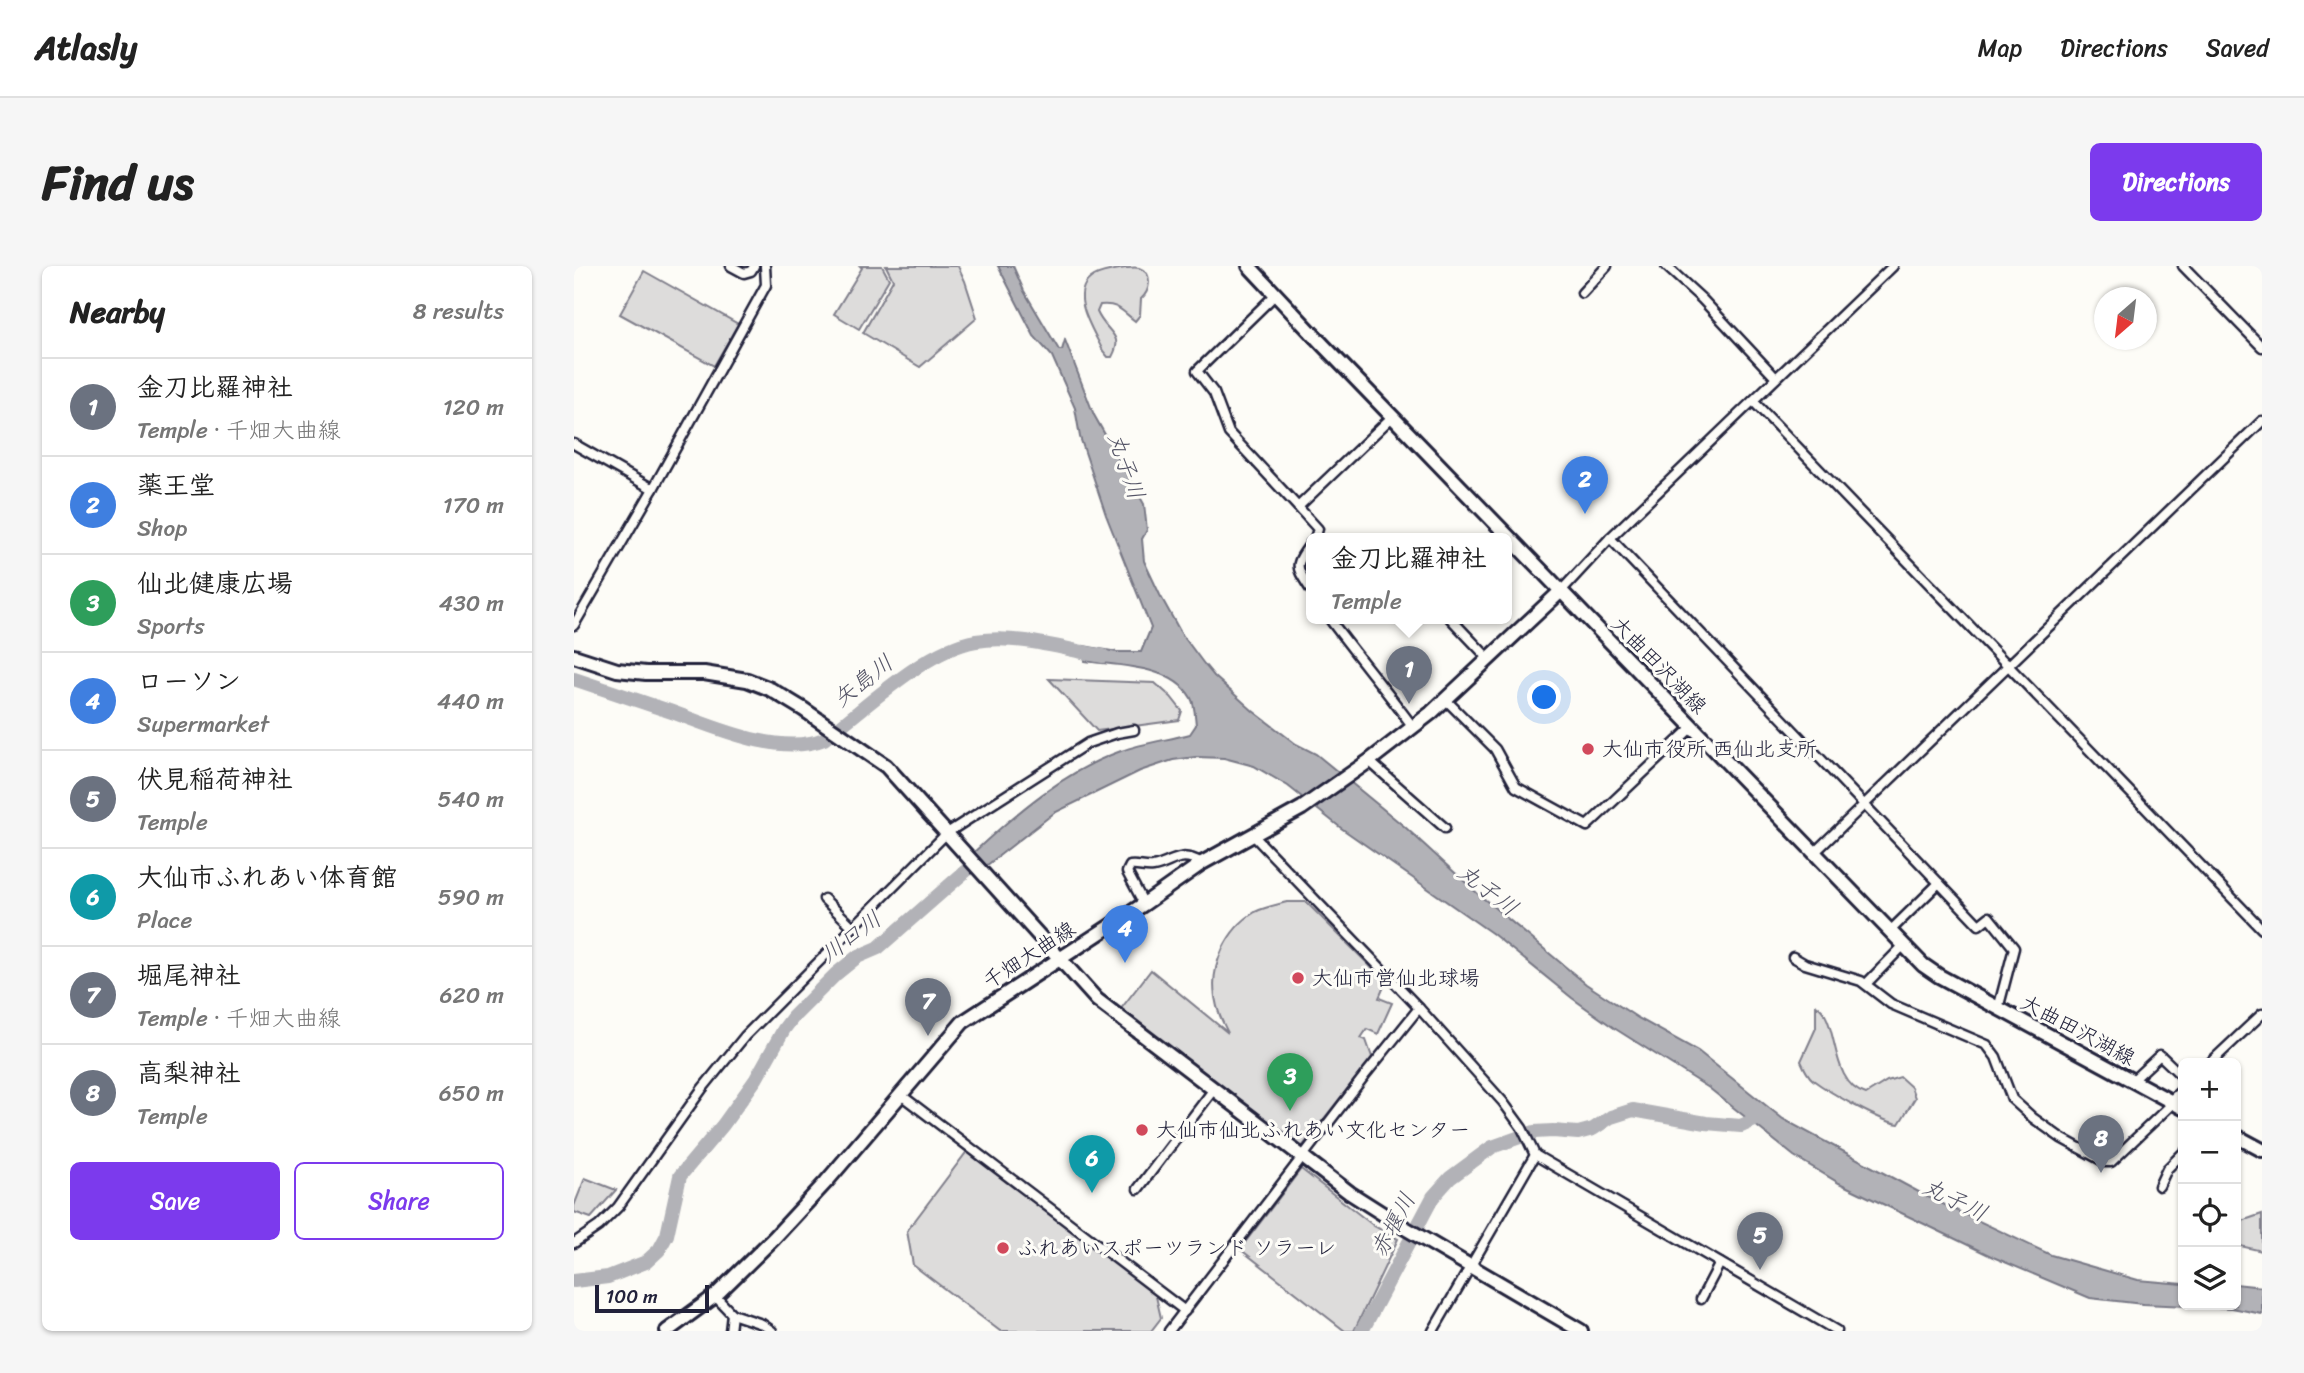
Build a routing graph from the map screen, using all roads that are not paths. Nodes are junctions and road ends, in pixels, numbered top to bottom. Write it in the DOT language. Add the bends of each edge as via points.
graph roads {
  1 [pos="731,266"];
  2 [pos="754,266"];
  3 [pos="765,266"];
  4 [pos="1250,266"];
  5 [pos="1607,266"];
  6 [pos="1667,266"];
  7 [pos="1893,266"];
  8 [pos="2183,266"];
  9 [pos="1582,293"];
  10 [pos="1276,294"];
  11 [pos="2262,347"];
  12 [pos="1776,378"];
  13 [pos="1753,401"];
  14 [pos="1393,416"];
  15 [pos="2262,421"];
  16 [pos="574,444"];
  17 [pos="653,488"];
  18 [pos="1298,507"];
  19 [pos="1317,533"];
  20 [pos="1501,533"];
  21 [pos="1610,538"];
  22 [pos="1512,545"];
  23 [pos="1306,551"];
  24 [pos="1306,582"];
  25 [pos="1561,591"];
  26 [pos="1333,624"];
  27 [pos="1456,624"];
  28 [pos="574,625"];
  29 [pos="574,656"];
  30 [pos="1488,658"];
  31 [pos="2007,666"];
  32 [pos="1445,699"];
  33 [pos="1413,727"];
  34 [pos="1692,727"];
  35 [pos="1134,730"];
  36 [pos="1369,761"];
  37 [pos="1864,804"];
  38 [pos="1445,828"];
  39 [pos="1252,834"];
  40 [pos="950,836"];
  41 [pos="1814,853"];
  42 [pos="1202,863"];
  43 [pos="1939,883"];
  44 [pos="824,899"];
  45 [pos="1144,904"];
  46 [pos="853,927"];
  47 [pos="2262,929"];
  48 [pos="1890,931"];
  49 [pos="1904,945"];
  50 [pos="1793,957"];
  51 [pos="1060,958"];
  52 [pos="1866,984"];
  53 [pos="1419,1008"];
  54 [pos="1998,1009"];
  55 [pos="2262,1014"];
  56 [pos="2215,1058"];
  57 [pos="2178,1072"];
  58 [pos="2132,1081"];
  59 [pos="1214,1089"];
  60 [pos="901,1095"];
  61 [pos="2175,1104"];
  62 [pos="2241,1139"];
  63 [pos="2262,1150"];
  64 [pos="1535,1155"];
  65 [pos="1303,1157"];
  66 [pos="2178,1158"];
  67 [pos="2159,1186"];
  68 [pos="1138,1189"];
  69 [pos="574,1243"];
  70 [pos="1720,1263"];
  71 [pos="1470,1266"];
  72 [pos="715,1296"];
  73 [pos="1701,1299"];
  74 [pos="1185,1311"];
  75 [pos="732,1314"];
  76 [pos="667,1331"];
  77 [pos="730,1331"];
  78 [pos="772,1331"];
  79 [pos="1169,1331"];
  80 [pos="1433,1331"];
  81 [pos="1581,1331"];
  82 [pos="1837,1331"];
  1 -- 2 [label="street" via="744,273"];
  3 -- 17 [label="street" via="766,285"];
  4 -- 10 [label="main road, 大曲田沢湖線"];
  5 -- 9 [label="street"];
  6 -- 12 [label="street"];
  7 -- 12 [label="street"];
  8 -- 11 [label="street"];
  10 -- 14 [label="main road, 大曲田沢湖線"];
  10 -- 18 [label="street" via="1197,371 1214,393 1229,433"];
  12 -- 13 [label="street"];
  13 -- 21 [label="street"];
  13 -- 31 [label="street"];
  14 -- 18 [label="street"];
  14 -- 20 [label="main road, 大曲田沢湖線"];
  15 -- 31 [label="street"];
  16 -- 17 [label="street"];
  17 -- 28 [label="street"];
  18 -- 19 [label="street"];
  21 -- 25 [label="street"];
  21 -- 37 [label="street"];
  22 -- 25 [label="main road, 大曲田沢湖線"];
  23 -- 24 [label="street" via="1298,565"];
  25 -- 30 [label="main road, 千畑大曲線"];
  25 -- 34 [label="main road, 大曲田沢湖線"];
  26 -- 33 [label="street"];
  27 -- 30 [label="street"];
  29 -- 40 [label="main road" via="617,670 704,673 747,680 770,690 886,766"];
  30 -- 32 [label="main road, 千畑大曲線"];
  31 -- 37 [label="street"];
  31 -- 47 [label="street"];
  32 -- 33 [label="main road, 千畑大曲線"];
  32 -- 34 [label="street" via="1495,749 1516,787 1587,826"];
  33 -- 36 [label="main road, 千畑大曲線"];
  34 -- 41 [label="main road, 大曲田沢湖線"];
  35 -- 40 [label="street" via="1088,743"];
  36 -- 38 [label="street"];
  36 -- 39 [label="main road, 千畑大曲線" via="1302,807"];
  37 -- 41 [label="street"];
  37 -- 43 [label="street"];
  39 -- 42 [label="main road, 千畑大曲線"];
  39 -- 53 [label="street"];
  40 -- 46 [label="street"];
  40 -- 51 [label="main road"];
  41 -- 48 [label="main road, 大曲田沢湖線"];
  42 -- 45 [label="main road, 千畑大曲線"];
  42 -- 45 [label="street" via="1176,857 1156,867 1130,866 1127,872"];
  43 -- 48 [label="street"];
  43 -- 54 [label="street" via="1979,925 1989,917 2014,948"];
  44 -- 46 [label="street"];
  45 -- 51 [label="main road, 千畑大曲線"];
  46 -- 69 [label="street" via="745,1036 618,1207"];
  48 -- 49 [label="main road, 大曲田沢湖線"];
  49 -- 52 [label="street"];
  49 -- 54 [label="main road, 大曲田沢湖線" via="1939,976"];
  50 -- 52 [label="street"];
  51 -- 59 [label="main road" via="1097,1000"];
  51 -- 60 [label="main road, 千畑大曲線" via="962,1022"];
  52 -- 61 [label="street" via="1891,1004 1987,1045 2012,1100 2061,1138 2105,1162 2111,1162"];
  53 -- 64 [label="street" via="1503,1102"];
  53 -- 65 [label="street"];
  54 -- 58 [label="main road, 大曲田沢湖線"];
  55 -- 56 [label="street"];
  57 -- 58 [label="street" via="2160,1055"];
  58 -- 61 [label="main road, 大曲田沢湖線"];
  59 -- 65 [label="main road"];
  59 -- 68 [label="street"];
  60 -- 72 [label="main road, 千畑大曲線" via="826,1182"];
  60 -- 74 [label="street"];
  62 -- 63 [label="main road"];
  64 -- 70 [label="street"];
  64 -- 71 [label="street"];
  65 -- 71 [label="main road" via="1350,1193"];
  65 -- 74 [label="street"];
  66 -- 67 [label="street"];
  70 -- 73 [label="street"];
  70 -- 82 [label="street"];
  71 -- 80 [label="street"];
  71 -- 81 [label="main road"];
  72 -- 75 [label="street"];
  72 -- 76 [label="main road, 千畑大曲線"];
  74 -- 79 [label="street"];
  75 -- 77 [label="street"];
  75 -- 78 [label="street"];
}
